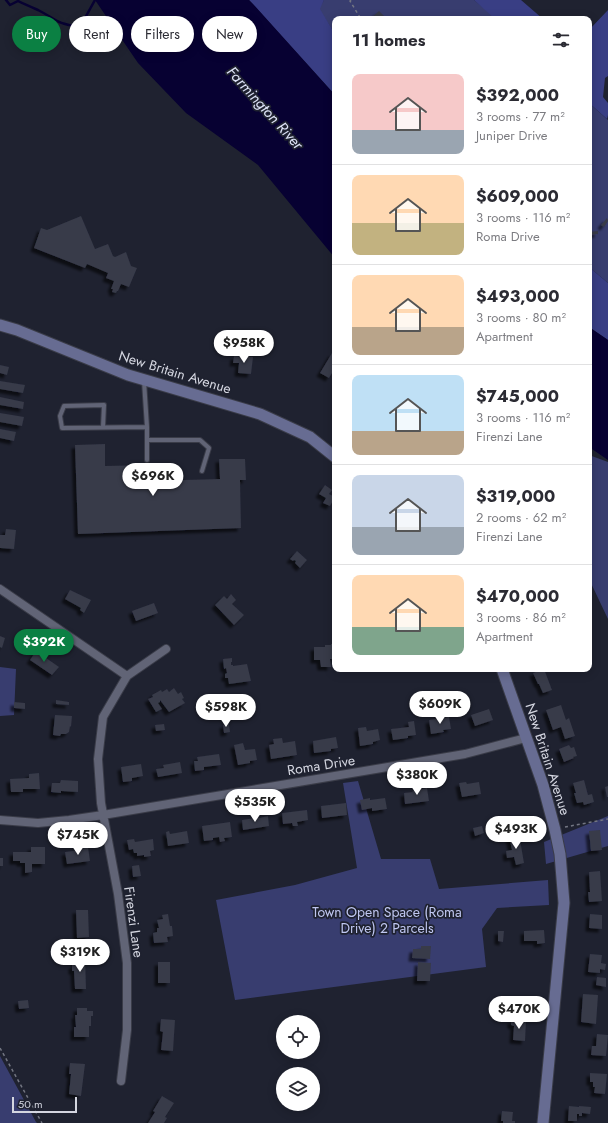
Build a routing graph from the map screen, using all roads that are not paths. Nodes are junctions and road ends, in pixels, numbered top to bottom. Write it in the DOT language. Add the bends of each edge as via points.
graph roads {
  1 [pos="0,324"];
  2 [pos="144,380"];
  3 [pos="103,427"];
  4 [pos="147,427"];
  5 [pos="147,440"];
  6 [pos="332,455"];
  7 [pos="147,460"];
  8 [pos="202,471"];
  9 [pos="0,589"];
  10 [pos="166,649"];
  11 [pos="503,672"];
  12 [pos="127,676"];
  13 [pos="526,738"];
  14 [pos="103,815"];
  15 [pos="0,820"];
  16 [pos="121,1081"];
  17 [pos="543,1123"];
  1 -- 2 [label="street, New Britain Avenue" via="128,376"];
  2 -- 4 [label="lane"];
  2 -- 6 [label="street, New Britain Avenue" via="260,414 310,437"];
  3 -- 3 [label="lane" via="62,428 60,416 64,406 104,405"];
  3 -- 4 [label="lane"];
  4 -- 5 [label="lane"];
  5 -- 7 [label="lane"];
  5 -- 8 [label="lane" via="200,440 209,448"];
  9 -- 12 [label="street"];
  10 -- 12 [label="street"];
  11 -- 13 [label="street, New Britain Avenue"];
  12 -- 14 [label="street, Firenzi Lane" via="103,717 98,759"];
  13 -- 14 [label="street, Roma Drive" via="466,754"];
  13 -- 17 [label="street, New Britain Avenue" via="543,785 555,830 560,854 564,903"];
  14 -- 15 [label="street, Roma Drive" via="38,823"];
  14 -- 16 [label="street, Firenzi Lane" via="118,894 127,962 127,1030"];
}
